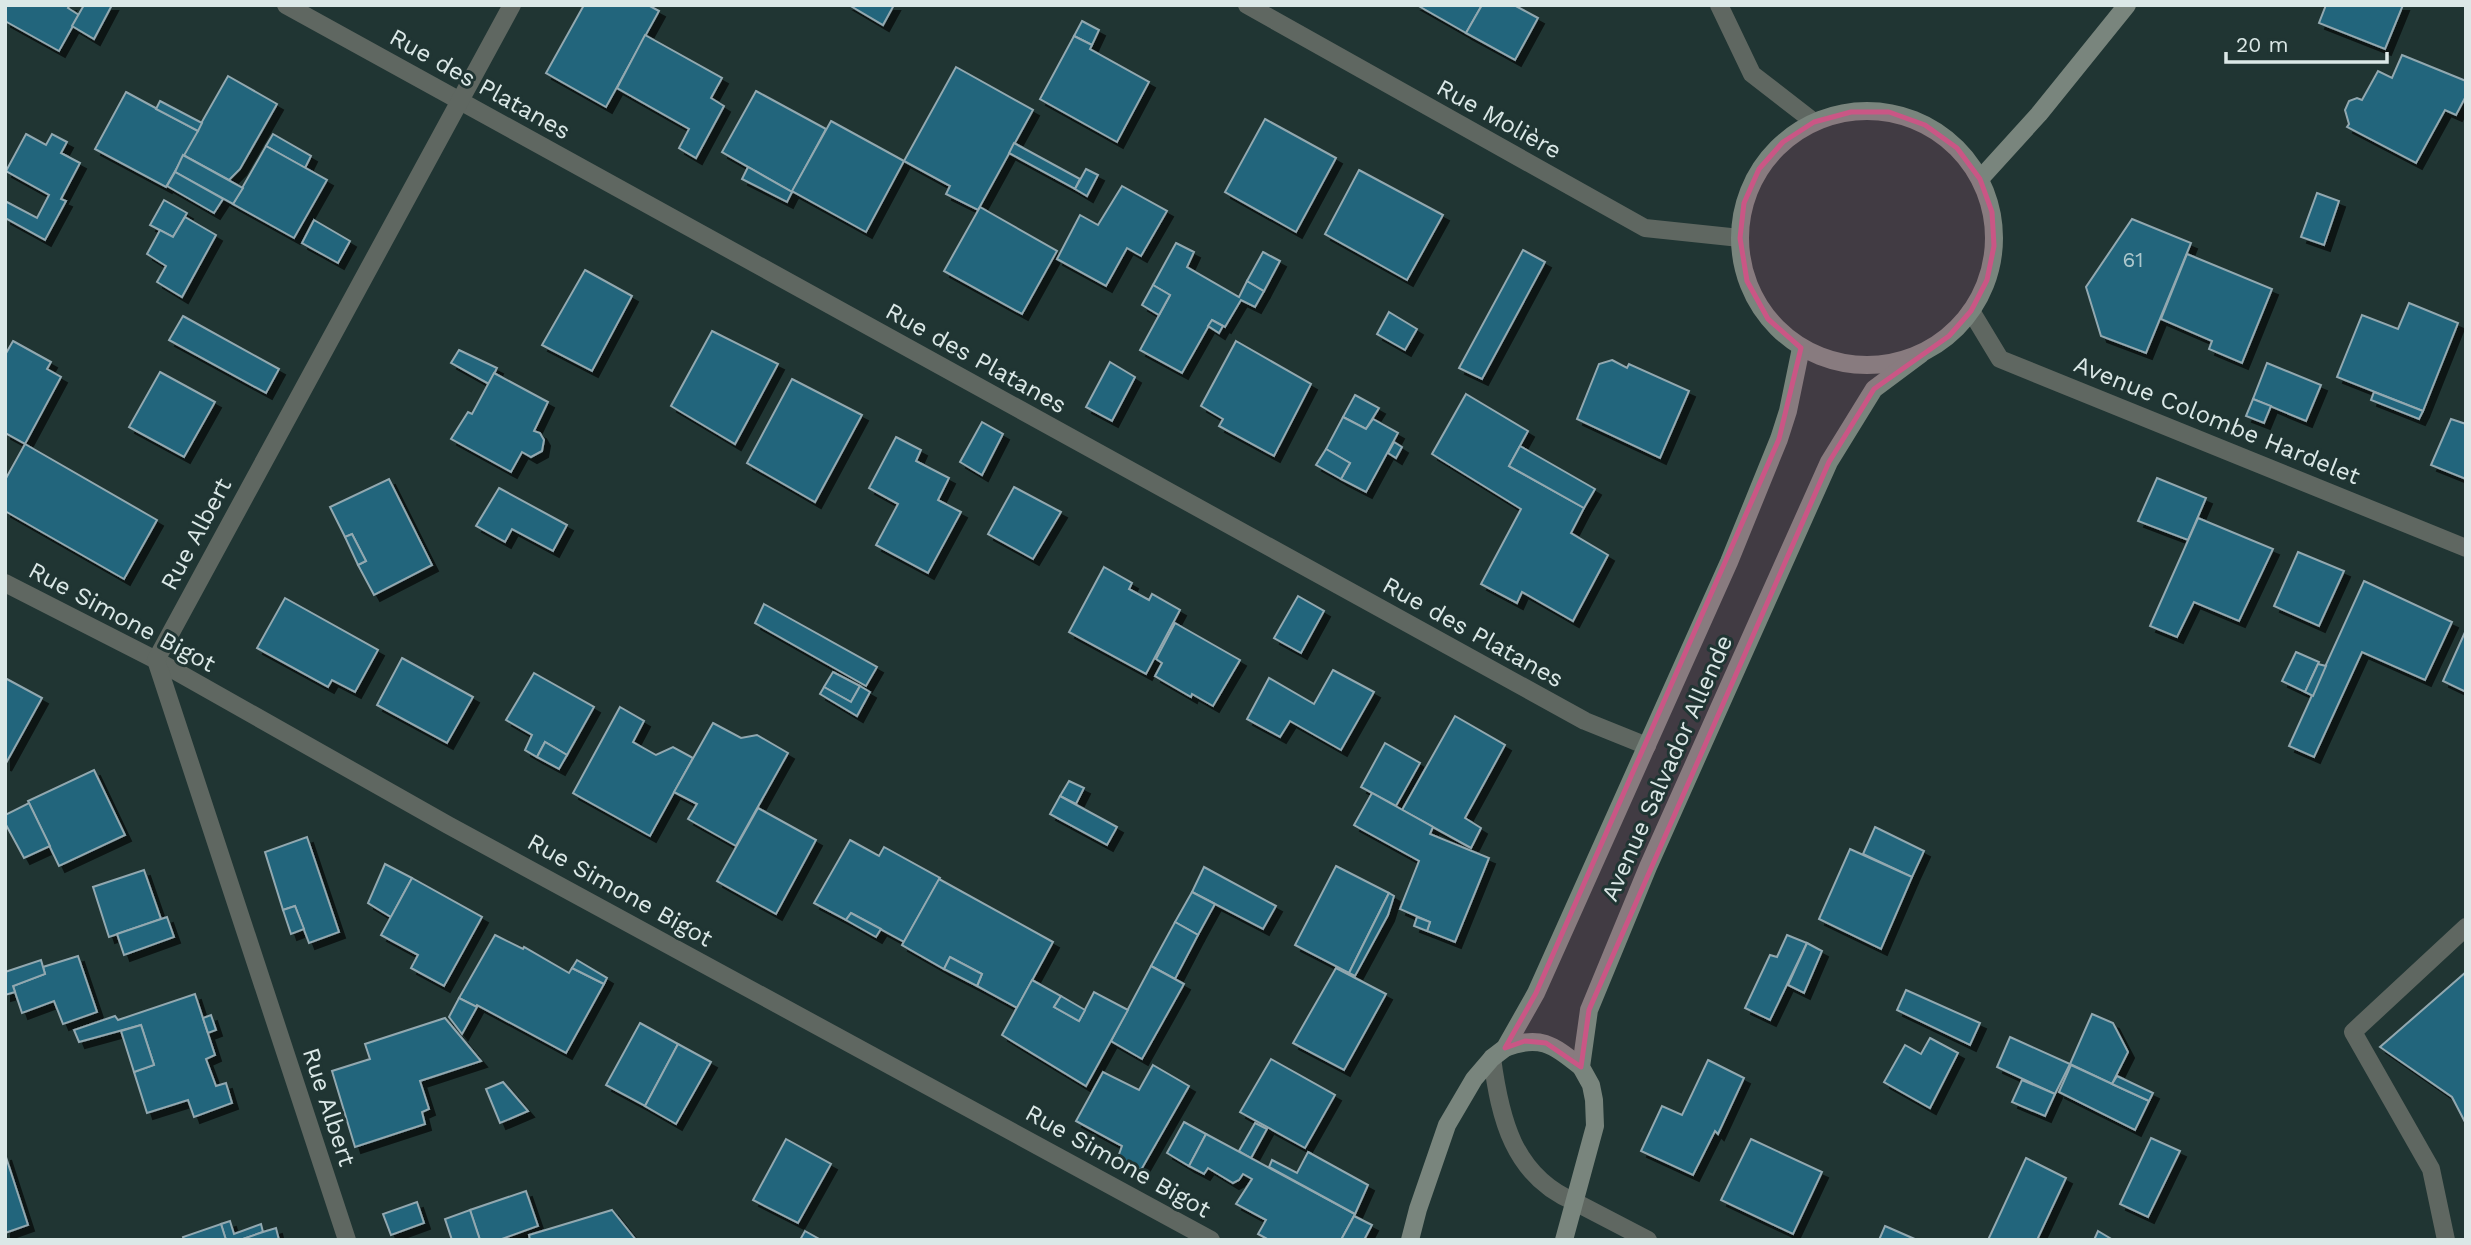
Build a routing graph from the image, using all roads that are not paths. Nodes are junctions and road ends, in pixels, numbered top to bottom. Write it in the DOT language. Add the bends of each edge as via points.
graph roads {
  1 [pos="286,5"];
  2 [pos="512,5"];
  3 [pos="1247,5"];
  4 [pos="1719,5"];
  5 [pos="2127,5"];
  6 [pos="460,102"];
  7 [pos="1814,122"];
  8 [pos="1980,179"];
  9 [pos="1740,239"];
  10 [pos="1971,311"];
  11 [pos="1801,348"];
  12 [pos="1921,354"];
  13 [pos="2466,548"];
  14 [pos="5,583"];
  15 [pos="156,660"];
  16 [pos="1647,746"];
  17 [pos="2466,927"];
  18 [pos="1498,1053"];
  19 [pos="1581,1067"];
  20 [pos="1576,1202"];
  21 [pos="346,1240"];
  22 [pos="1211,1240"];
  23 [pos="1410,1240"];
  24 [pos="1564,1240"];
  25 [pos="1648,1240"];
  26 [pos="2446,1240"];
  1 -- 6 [label="street, Rue des Platanes"];
  2 -- 6 [label="street, Rue Albert"];
  3 -- 9 [label="street, Rue Molière" via="1645,229"];
  4 -- 7 [label="street" via="1752,74"];
  5 -- 8 [label="main road"];
  6 -- 15 [label="street, Rue Albert"];
  6 -- 16 [label="street, Rue des Platanes" via="1585,722"];
  7 -- 8 [label="main road" via="1851,111 1889,112 1926,125 1957,148"];
  7 -- 9 [label="main road" via="1783,142 1759,169 1744,203"];
  8 -- 10 [label="main road" via="1992,212 1994,246 1987,281"];
  9 -- 11 [label="main road" via="1752,291 1768,319"];
  10 -- 12 [label="main road" via="1949,336"];
  10 -- 13 [label="street, Avenue Colombe Hardelet" via="2000,359"];
  11 -- 12 [label="main road" via="1839,363 1881,365"];
  11 -- 16 [label="main road, Avenue Salvador Allende" via="1779,439"];
  12 -- 19 [label="main road, Avenue Salvador Allende" via="1874,389 1829,462 1589,1010"];
  14 -- 15 [label="street, Rue Simone Bigot"];
  15 -- 21 [label="street, Rue Albert"];
  15 -- 22 [label="street, Rue Simone Bigot"];
  16 -- 18 [label="main road, Avenue Salvador Allende" via="1536,993"];
  17 -- 26 [label="street" via="2353,1032 2431,1169"];
  18 -- 19 [label="main road" via="1525,1041 1546,1043"];
  18 -- 20 [label="street" via="1497,1091 1508,1135 1525,1164 1558,1195"];
  18 -- 23 [label="main road, Avenue Salvador Allende" via="1474,1079 1447,1125"];
  19 -- 20 [label="main road, Avenue Salvador Allende" via="1591,1085 1595,1126"];
  20 -- 24 [label="main road, Avenue Salvador Allende"];
  20 -- 25 [label="street"];
}
